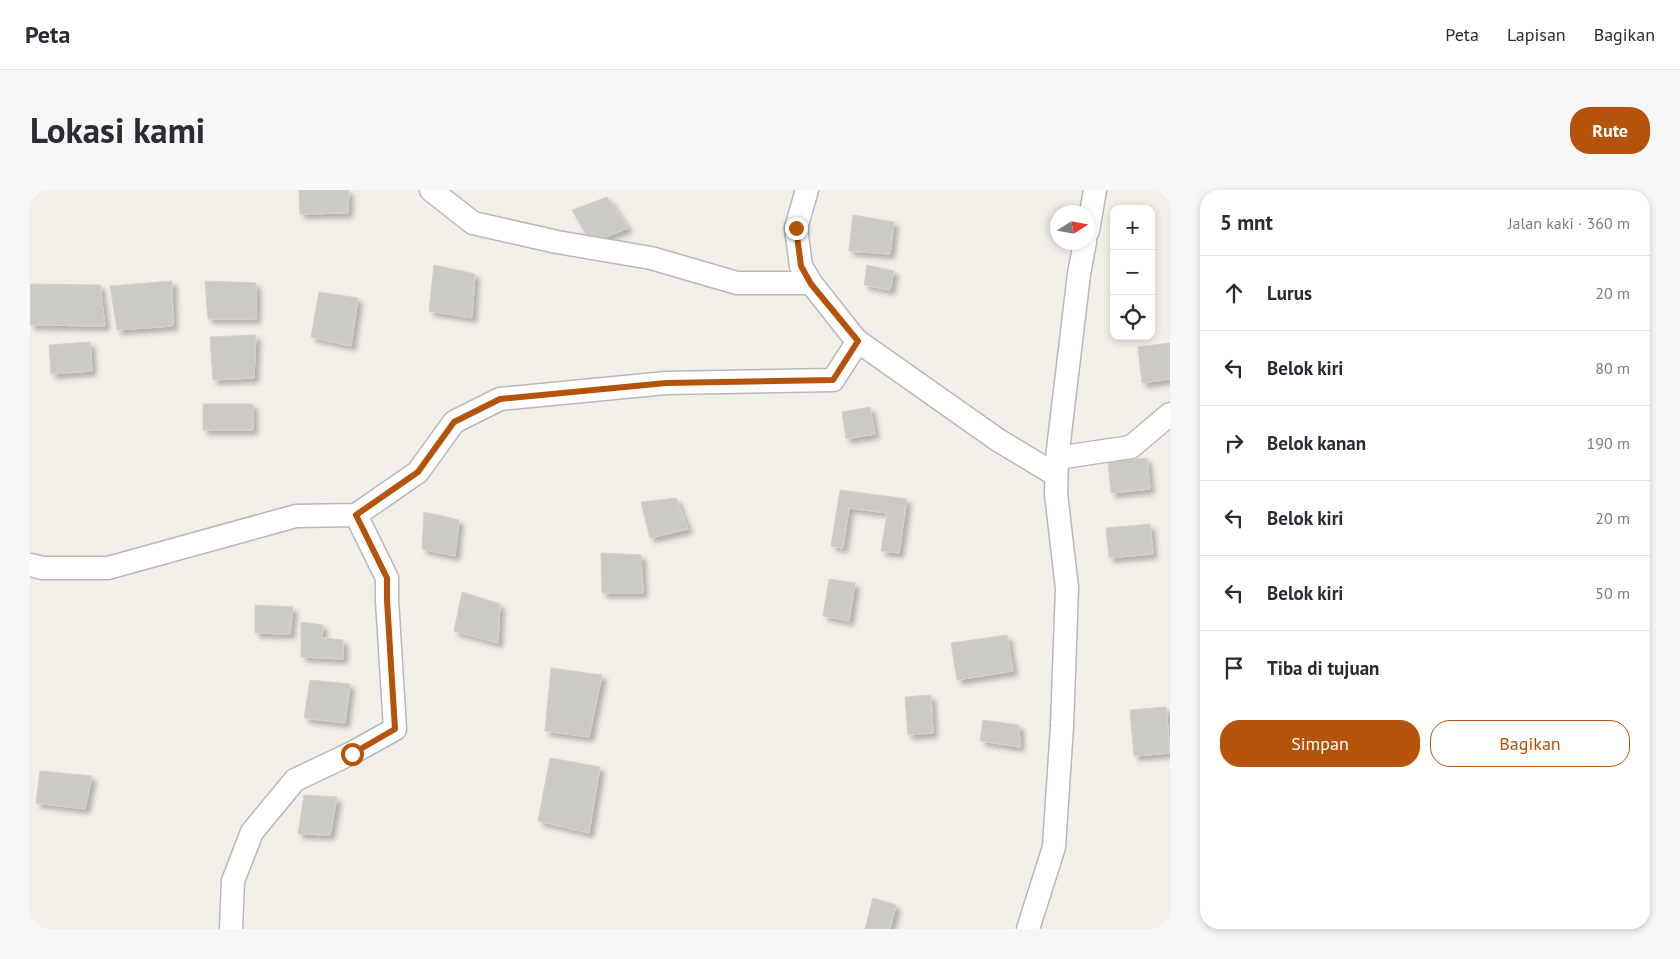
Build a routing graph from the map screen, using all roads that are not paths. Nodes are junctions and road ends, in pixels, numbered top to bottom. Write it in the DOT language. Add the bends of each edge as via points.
graph roads {
  1 [pos="431,190"];
  2 [pos="806,190"];
  3 [pos="1095,190"];
  4 [pos="1092,205"];
  5 [pos="1084,250"];
  6 [pos="811,284"];
  7 [pos="858,341"];
  8 [pos="1170,414"];
  9 [pos="1056,466"];
  10 [pos="356,515"];
  11 [pos="30,565"];
  12 [pos="230,929"];
  13 [pos="1028,929"];
  1 -- 6 [label="street" via="473,223 651,258 737,283"];
  2 -- 6 [label="street" via="796,228 801,266"];
  3 -- 4 [label="street"];
  5 -- 9 [label="street"];
  6 -- 7 [label="street"];
  7 -- 9 [label="street" via="998,440"];
  7 -- 10 [label="street" via="833,380 666,383 500,399 454,422 418,472"];
  8 -- 9 [label="street" via="1132,447"];
  9 -- 13 [label="street" via="1066,588 1062,726 1054,847"];
  10 -- 11 [label="street" via="296,516 108,568"];
  10 -- 12 [label="street" via="387,578 395,729 352,754 295,780 252,832 233,881"];
}
